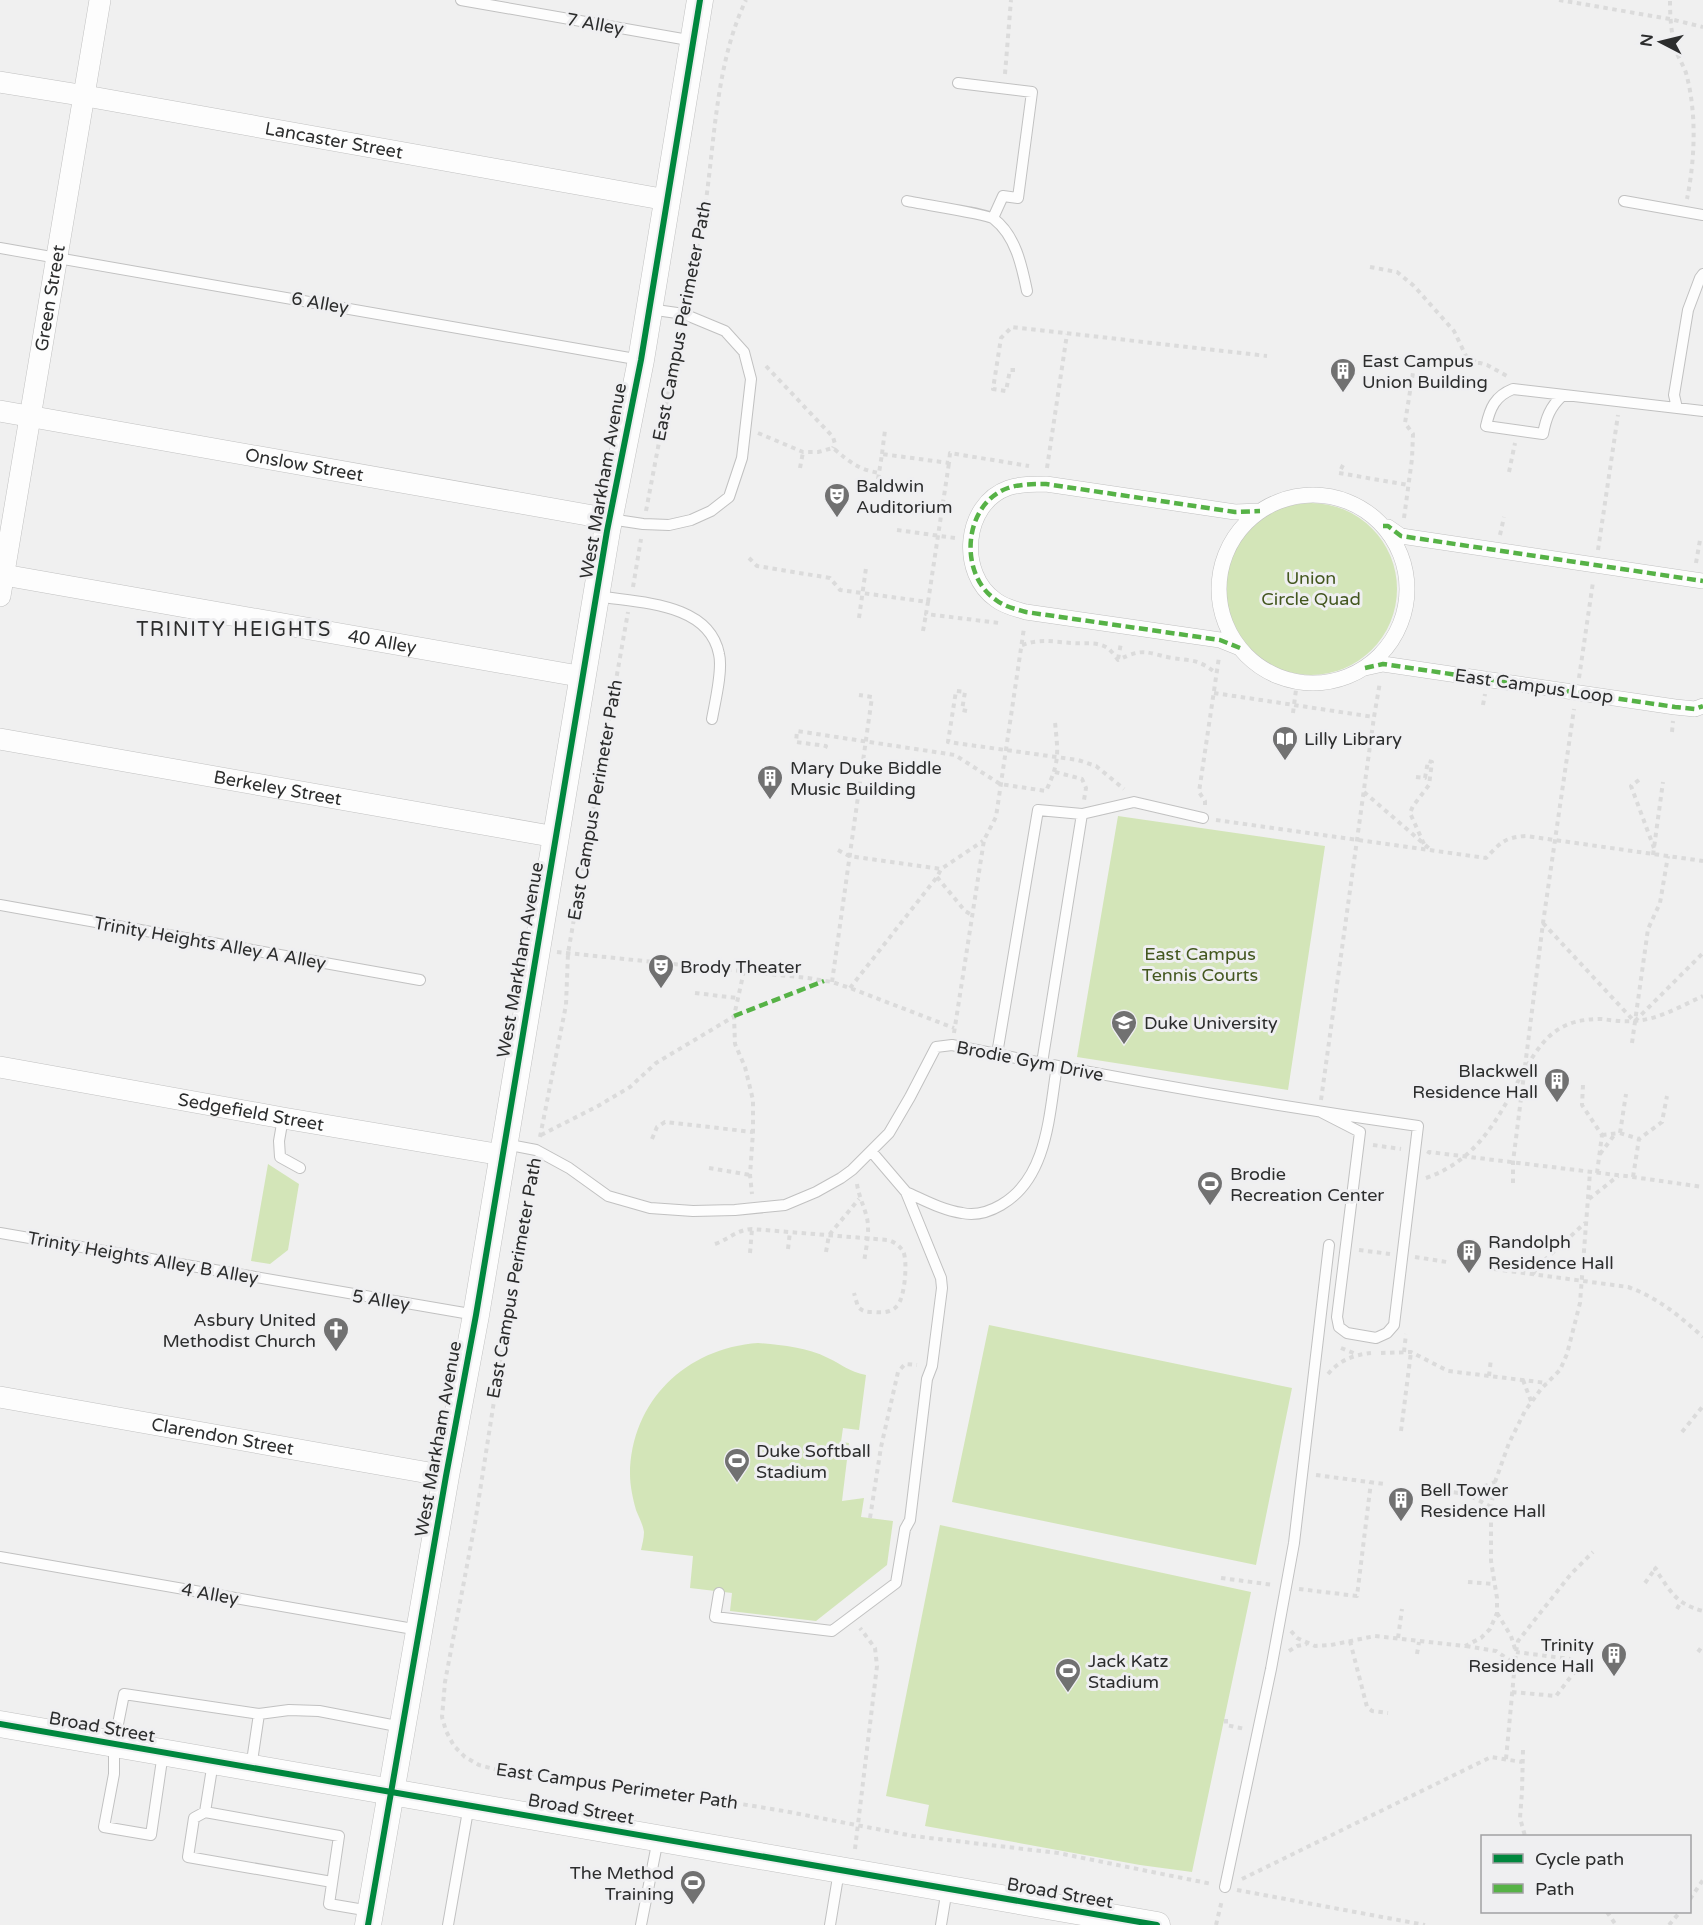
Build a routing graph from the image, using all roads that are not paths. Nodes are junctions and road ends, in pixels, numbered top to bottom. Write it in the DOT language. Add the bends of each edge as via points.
graph roads {
  1 [pos="100,0"];
  2 [pos="461,0"];
  3 [pos="700,0"];
  4 [pos="694,41"];
  5 [pos="0,82"];
  6 [pos="958,83"];
  7 [pos="86,96"];
  8 [pos="667,200"];
  9 [pos="907,201"];
  10 [pos="1624,201"];
  11 [pos="1703,215"];
  12 [pos="993,218"];
  13 [pos="0,248"];
  14 [pos="58,258"];
  15 [pos="1703,274"];
  16 [pos="1027,291"];
  17 [pos="649,309"];
  18 [pos="641,360"];
  19 [pos="1562,396"];
  20 [pos="1677,408"];
  21 [pos="0,411"];
  22 [pos="1703,411"];
  23 [pos="31,417"];
  24 [pos="1260,511"];
  25 [pos="610,519"];
  26 [pos="1383,526"];
  27 [pos="1698,580"];
  28 [pos="2,586"];
  29 [pos="597,596"];
  30 [pos="1240,648"];
  31 [pos="1365,668"];
  32 [pos="584,677"];
  33 [pos="1703,706"];
  34 [pos="712,719"];
  35 [pos="0,739"];
  36 [pos="1082,814"];
  37 [pos="1203,818"];
  38 [pos="556,837"];
  39 [pos="0,905"];
  40 [pos="420,980"];
  41 [pos="997,1054"];
  42 [pos="1042,1063"];
  43 [pos="1058,1066"];
  44 [pos="0,1067"];
  45 [pos="1321,1110"];
  46 [pos="283,1118"];
  47 [pos="503,1149"];
  48 [pos="871,1151"];
  49 [pos="300,1168"];
  50 [pos="906,1192"];
  51 [pos="0,1233"];
  52 [pos="1329,1245"];
  53 [pos="288,1279"];
  54 [pos="476,1316"];
  55 [pos="0,1397"];
  56 [pos="446,1476"];
  57 [pos="0,1557"];
  58 [pos="719,1593"];
  59 [pos="419,1630"];
  60 [pos="259,1714"];
  61 [pos="0,1724"];
  62 [pos="402,1727"];
  63 [pos="114,1744"];
  64 [pos="164,1753"];
  65 [pos="213,1762"];
  66 [pos="250,1768"];
  67 [pos="391,1792"];
  68 [pos="469,1805"];
  69 [pos="205,1812"];
  70 [pos="658,1839"];
  71 [pos="839,1871"];
  72 [pos="332,1882"];
  73 [pos="1225,1887"];
  74 [pos="946,1889"];
  75 [pos="369,1918"];
  76 [pos="448,1925"];
  77 [pos="641,1925"];
  78 [pos="830,1925"];
  79 [pos="941,1925"];
  80 [pos="1157,1925"];
  1 -- 7 [label="street, Green Street"];
  2 -- 4 [label="lane, 7 Alley"];
  3 -- 4 [label="street, West Markham Avenue"];
  4 -- 8 [label="street, West Markham Avenue"];
  5 -- 7 [label="street, Lancaster Street"];
  6 -- 12 [label="lane" via="1032,92 1018,198 1003,196"];
  7 -- 8 [label="street, Lancaster Street"];
  7 -- 14 [label="street, Green Street"];
  8 -- 17 [label="street, West Markham Avenue"];
  9 -- 12 [label="lane"];
  10 -- 11 [label="lane"];
  12 -- 16 [label="lane" via="1007,234 1021,261"];
  13 -- 14 [label="lane, 6 Alley"];
  14 -- 18 [label="lane, 6 Alley"];
  14 -- 23 [label="street, Green Street"];
  15 -- 20 [label="lane" via="1689,310 1674,395"];
  17 -- 18 [label="street, West Markham Avenue"];
  17 -- 25 [label="lane" via="684,314 725,331 744,352 751,379 742,458 729,497 711,511 669,525"];
  18 -- 25 [label="street, West Markham Avenue"];
  19 -- 19 [label="lane" via="1513,389 1501,394 1486,426 1543,434 1552,406"];
  19 -- 20 [label="lane"];
  20 -- 22 [label="lane"];
  21 -- 23 [label="street, Onslow Street"];
  23 -- 25 [label="street, Onslow Street"];
  23 -- 28 [label="street, Green Street"];
  24 -- 26 [label="street" via="1291,497 1321,495 1360,507"];
  24 -- 30 [label="street" via="1231,543 1222,566 1222,614"];
  24 -- 30 [label="street" via="1235,512 1046,476 997,494 977,518 970,540 971,560 984,588 994,600 1025,619 1220,640"];
  25 -- 29 [label="street, West Markham Avenue"];
  26 -- 27 [label="street" via="1401,536"];
  26 -- 31 [label="street" via="1404,563 1407,597 1394,638"];
  28 -- 32 [label="street, 40 Alley"];
  29 -- 32 [label="street, West Markham Avenue"];
  29 -- 34 [label="lane" via="677,609 705,628 716,641 720,662"];
  30 -- 31 [label="street" via="1262,668 1297,682 1327,682"];
  31 -- 33 [label="street, East Campus Loop" via="1383,664 1695,709"];
  32 -- 38 [label="street, West Markham Avenue"];
  35 -- 38 [label="street, Berkeley Street"];
  36 -- 37 [label="lane" via="1134,802"];
  36 -- 41 [label="lane" via="1038,810"];
  36 -- 42 [label="lane"];
  38 -- 47 [label="street, West Markham Avenue"];
  39 -- 40 [label="lane, Trinity Heights Alley A Alley"];
  41 -- 42 [label="lane, Brodie Gym Drive"];
  41 -- 48 [label="lane, Brodie Gym Drive" via="952,1045 936,1047 889,1133"];
  42 -- 43 [label="lane, Brodie Gym Drive"];
  43 -- 45 [label="lane, Brodie Gym Drive"];
  43 -- 50 [label="lane" via="1044,1146 1029,1179 1014,1198 987,1213 964,1214"];
  44 -- 46 [label="street, Sedgefield Street"];
  45 -- 45 [label="lane, Brodie Gym Drive" via="1418,1126 1394,1325 1376,1338 1347,1333 1339,1327 1337,1317 1360,1132"];
  46 -- 47 [label="street, Sedgefield Street"];
  46 -- 49 [label="lane" via="280,1157"];
  47 -- 48 [label="lane, Brodie Gym Drive" via="536,1150 608,1196 650,1208 693,1211 785,1204 816,1192 852,1170"];
  47 -- 54 [label="street, West Markham Avenue"];
  48 -- 50 [label="lane"];
  50 -- 58 [label="lane" via="941,1278 942,1299 927,1379 910,1520 896,1583 832,1631 715,1617"];
  51 -- 53 [label="lane, Trinity Heights Alley B Alley"];
  52 -- 73 [label="lane" via="1287,1587"];
  53 -- 54 [label="lane, 5 Alley"];
  54 -- 56 [label="street, West Markham Avenue"];
  55 -- 56 [label="street, Clarendon Street"];
  56 -- 59 [label="street, West Markham Avenue"];
  57 -- 59 [label="lane, 4 Alley"];
  59 -- 62 [label="street, West Markham Avenue"];
  60 -- 62 [label="lane" via="319,1712"];
  60 -- 63 [label="lane" via="124,1694"];
  60 -- 66 [label="lane"];
  61 -- 63 [label="street, Broad Street"];
  62 -- 67 [label="street, West Markham Avenue"];
  63 -- 64 [label="street, Broad Street"];
  63 -- 64 [label="lane" via="114,1774 104,1827 152,1835"];
  64 -- 65 [label="street, Broad Street"];
  65 -- 66 [label="street, Broad Street"];
  65 -- 69 [label="lane"];
  66 -- 67 [label="street, Broad Street"];
  67 -- 68 [label="street, Broad Street"];
  67 -- 75 [label="street, West Markham Avenue"];
  68 -- 70 [label="street, Broad Street"];
  68 -- 76 [label="lane"];
  69 -- 72 [label="lane" via="339,1836"];
  69 -- 72 [label="lane" via="194,1818 188,1857"];
  70 -- 71 [label="street, Broad Street"];
  70 -- 77 [label="lane"];
  71 -- 74 [label="street, Broad Street"];
  71 -- 78 [label="lane"];
  72 -- 75 [label="lane" via="329,1904"];
  74 -- 79 [label="lane"];
  74 -- 80 [label="street, Broad Street"];
}
